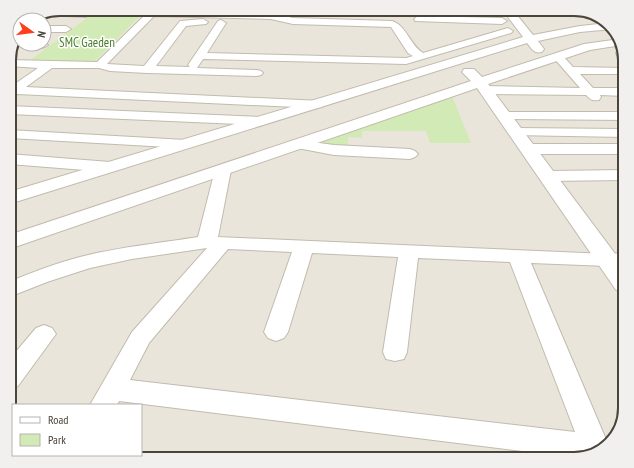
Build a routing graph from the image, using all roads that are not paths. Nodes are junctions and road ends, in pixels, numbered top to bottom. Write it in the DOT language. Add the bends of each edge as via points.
graph roads {
  1 [pos="149,16"];
  2 [pos="271,16"];
  3 [pos="498,16"];
  4 [pos="512,16"];
  5 [pos="418,19"];
  6 [pos="502,21"];
  7 [pos="221,23"];
  8 [pos="246,23"];
  9 [pos="603,27"];
  10 [pos="52,29"];
  11 [pos="66,29"];
  12 [pos="508,31"];
  13 [pos="529,39"];
  14 [pos="617,50"];
  15 [pos="200,56"];
  16 [pos="422,57"];
  17 [pos="553,58"];
  18 [pos="406,61"];
  19 [pos="456,61"];
  20 [pos="16,63"];
  21 [pos="49,65"];
  22 [pos="100,65"];
  23 [pos="381,68"];
  24 [pos="147,70"];
  25 [pos="570,70"];
  26 [pos="190,71"];
  27 [pos="618,71"];
  28 [pos="257,73"];
  29 [pos="483,86"];
  30 [pos="16,87"];
  31 [pos="16,89"];
  32 [pos="589,91"];
  33 [pos="618,92"];
  34 [pos="317,104"];
  35 [pos="16,110"];
  36 [pos="618,115"];
  37 [pos="504,116"];
  38 [pos="618,116"];
  39 [pos="260,121"];
  40 [pos="516,132"];
  41 [pos="577,133"];
  42 [pos="618,133"];
  43 [pos="16,134"];
  44 [pos="186,144"];
  45 [pos="297,144"];
  46 [pos="528,149"];
  47 [pos="593,149"];
  48 [pos="618,149"];
  49 [pos="410,154"];
  50 [pos="16,160"];
  51 [pos="110,167"];
  52 [pos="223,170"];
  53 [pos="618,174"];
  54 [pos="618,175"];
  55 [pos="548,176"];
  56 [pos="16,191"];
  57 [pos="30,192"];
  58 [pos="16,196"];
  59 [pos="16,240"];
  60 [pos="214,242"];
  61 [pos="304,246"];
  62 [pos="408,251"];
  63 [pos="518,256"];
  64 [pos="617,259"];
  65 [pos="16,287"];
  66 [pos="276,332"];
  67 [pos="44,334"];
  68 [pos="395,352"];
  69 [pos="16,370"];
  70 [pos="107,397"];
  71 [pos="595,447"];
  72 [pos="590,449"];
  1 -- 22 [label="street"];
  2 -- 16 [label="street" via="293,20 392,24 412,51"];
  3 -- 6 [label="street"];
  4 -- 13 [label="street"];
  5 -- 6 [label="street"];
  6 -- 12 [label="street"];
  7 -- 8 [label="street"];
  7 -- 15 [label="street"];
  7 -- 24 [label="street" via="184,23"];
  9 -- 13 [label="street"];
  10 -- 11 [label="street"];
  12 -- 13 [label="street"];
  12 -- 16 [label="street"];
  13 -- 17 [label="street"];
  13 -- 19 [label="street"];
  14 -- 17 [label="street" via="588,47"];
  15 -- 18 [label="street"];
  15 -- 26 [label="street"];
  16 -- 18 [label="street"];
  17 -- 25 [label="street"];
  17 -- 29 [label="street"];
  18 -- 23 [label="street"];
  19 -- 29 [label="street"];
  19 -- 34 [label="street"];
  20 -- 21 [label="street"];
  21 -- 22 [label="street"];
  21 -- 30 [label="street"];
  22 -- 24 [label="street"];
  24 -- 26 [label="street"];
  25 -- 27 [label="street"];
  25 -- 32 [label="street"];
  26 -- 28 [label="street"];
  29 -- 32 [label="street"];
  29 -- 37 [label="street"];
  29 -- 45 [label="street"];
  31 -- 34 [label="street"];
  32 -- 33 [label="street"];
  32 -- 36 [label="street"];
  34 -- 39 [label="street"];
  35 -- 39 [label="street"];
  37 -- 38 [label="street"];
  37 -- 40 [label="street"];
  39 -- 44 [label="street"];
  40 -- 41 [label="street"];
  40 -- 46 [label="street"];
  41 -- 42 [label="street"];
  41 -- 47 [label="street"];
  43 -- 44 [label="street"];
  44 -- 51 [label="street"];
  45 -- 49 [label="street" via="334,150"];
  45 -- 52 [label="street"];
  46 -- 47 [label="street"];
  46 -- 55 [label="street"];
  47 -- 48 [label="street"];
  47 -- 53 [label="street"];
  50 -- 51 [label="street"];
  51 -- 57 [label="street"];
  52 -- 59 [label="street"];
  52 -- 60 [label="street"];
  54 -- 55 [label="street"];
  55 -- 64 [label="street"];
  56 -- 57 [label="street"];
  57 -- 58 [label="street"];
  60 -- 61 [label="street"];
  60 -- 65 [label="street" via="86,262"];
  60 -- 70 [label="street" via="140,338"];
  61 -- 62 [label="street"];
  61 -- 66 [label="street"];
  62 -- 63 [label="street"];
  62 -- 68 [label="street"];
  63 -- 64 [label="street"];
  63 -- 71 [label="street"];
  67 -- 69 [label="street"];
  70 -- 72 [label="street"];
}
